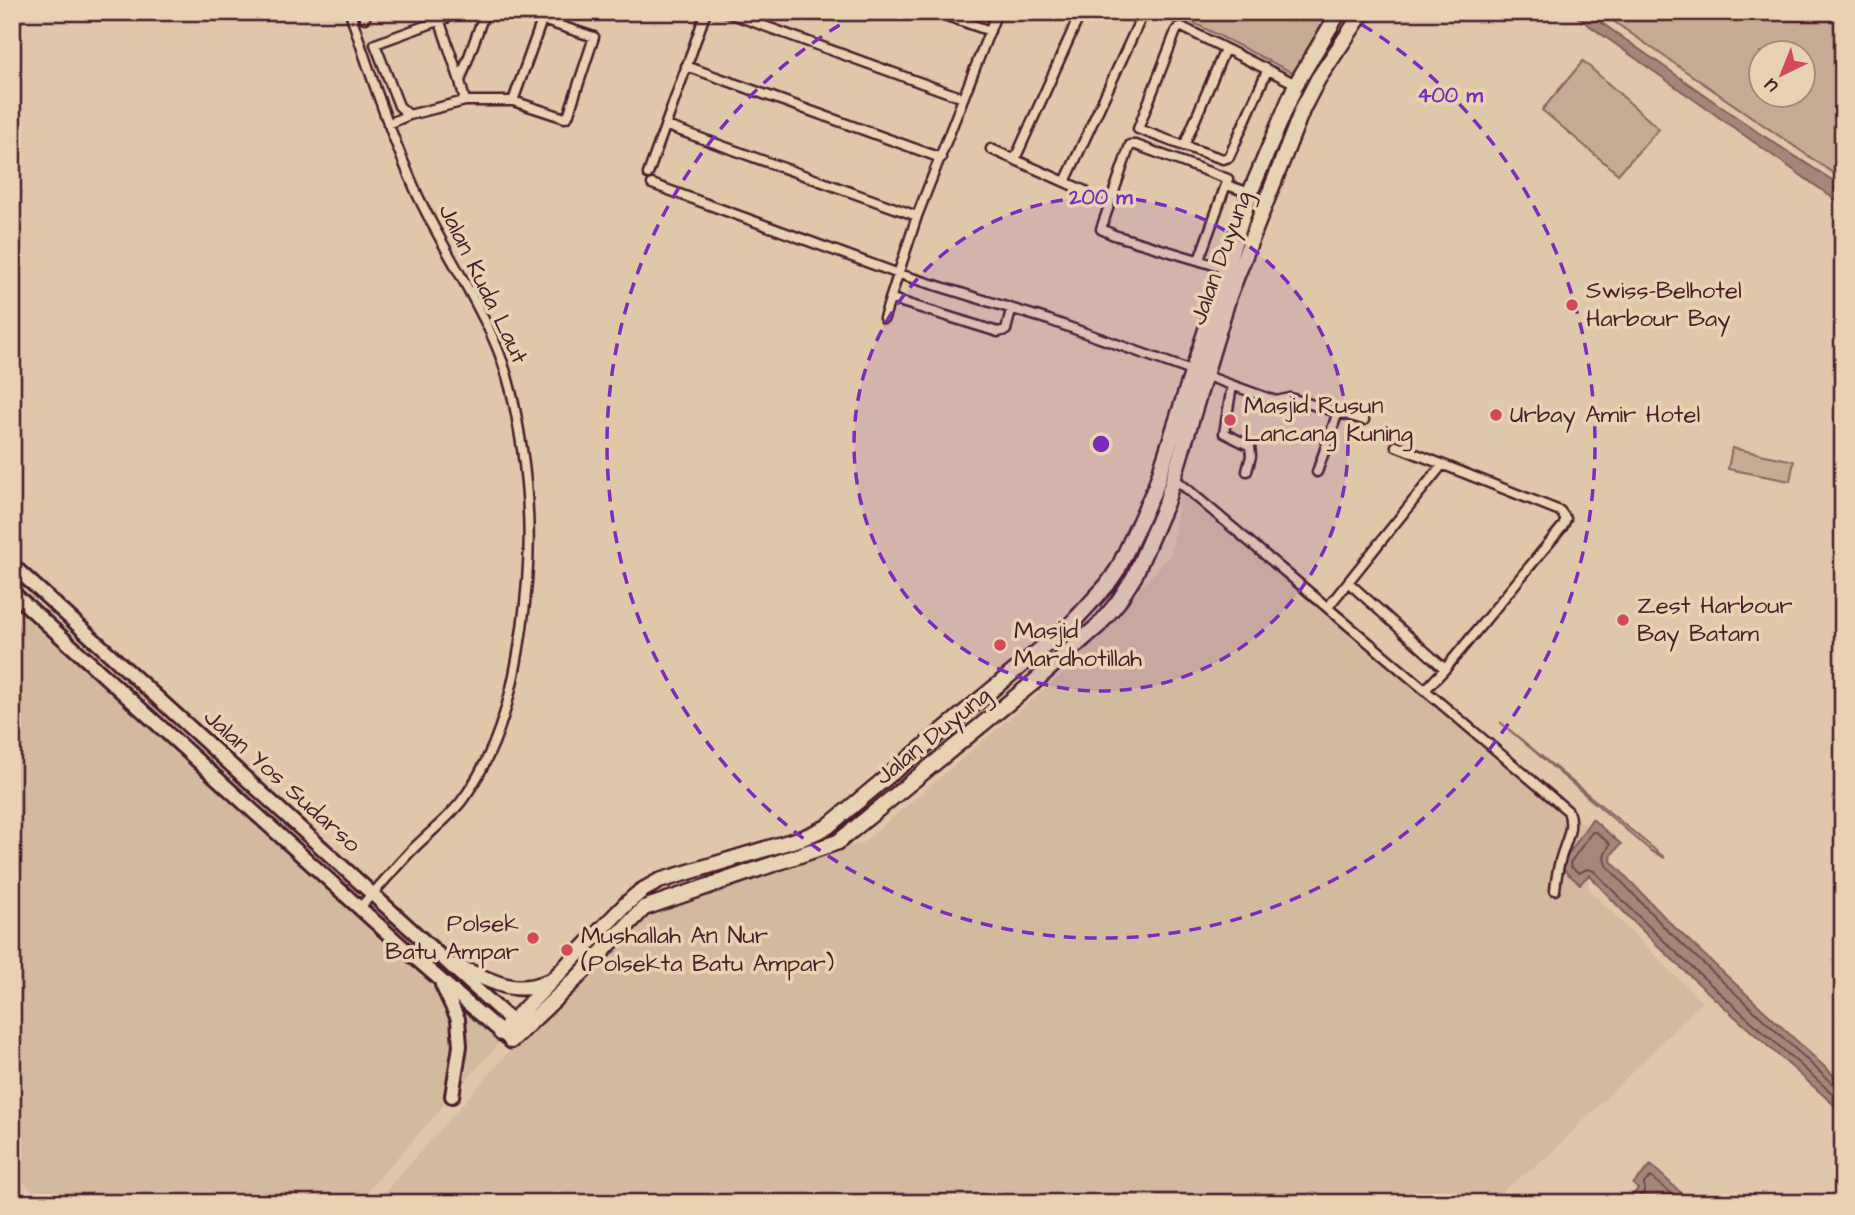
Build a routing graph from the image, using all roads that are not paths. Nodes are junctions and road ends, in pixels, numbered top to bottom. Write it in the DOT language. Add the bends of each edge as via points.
graph roads {
  1 [pos="350,12"];
  2 [pos="463,12"];
  3 [pos="485,12"];
  4 [pos="518,12"];
  5 [pos="706,12"];
  6 [pos="726,12"];
  7 [pos="936,12"];
  8 [pos="960,12"];
  9 [pos="975,12"];
  10 [pos="998,12"];
  11 [pos="1081,12"];
  12 [pos="1141,12"];
  13 [pos="1339,12"];
  14 [pos="1363,12"];
  15 [pos="542,20"];
  16 [pos="440,22"];
  17 [pos="990,31"];
  18 [pos="1225,49"];
  19 [pos="686,66"];
  20 [pos="1267,71"];
  21 [pos="460,81"];
  22 [pos="1296,84"];
  23 [pos="963,98"];
  24 [pos="465,101"];
  25 [pos="513,101"];
  26 [pos="409,115"];
  27 [pos="388,124"];
  28 [pos="667,126"];
  29 [pos="1184,146"];
  30 [pos="991,149"];
  31 [pos="941,158"];
  32 [pos="1015,159"];
  33 [pos="648,174"];
  34 [pos="1065,182"];
  35 [pos="652,184"];
  36 [pos="1227,185"];
  37 [pos="1085,191"];
  38 [pos="1248,200"];
  39 [pos="1262,210"];
  40 [pos="917,216"];
  41 [pos="1199,260"];
  42 [pos="1224,268"];
  43 [pos="900,274"];
  44 [pos="892,299"];
  45 [pos="1011,310"];
  46 [pos="884,318"];
  47 [pos="1198,373"];
  48 [pos="1232,386"];
  49 [pos="1338,412"];
  50 [pos="1364,420"];
  51 [pos="1396,446"];
  52 [pos="1442,464"];
  53 [pos="1247,471"];
  54 [pos="1317,472"];
  55 [pos="1174,478"];
  56 [pos="12,565"];
  57 [pos="1349,583"];
  58 [pos="12,592"];
  59 [pos="1328,607"];
  60 [pos="1020,667"];
  61 [pos="1445,669"];
  62 [pos="1034,682"];
  63 [pos="1425,690"];
  64 [pos="1555,890"];
  65 [pos="374,893"];
  66 [pos="359,908"];
  67 [pos="453,966"];
  68 [pos="440,980"];
  69 [pos="553,980"];
  70 [pos="512,1031"];
  71 [pos="452,1096"];
  1 -- 27 [label="street, Jalan Kuda Laut"];
  2 -- 16 [label="street"];
  3 -- 21 [label="street"];
  4 -- 15 [label="street"];
  5 -- 19 [label="street"];
  6 -- 23 [label="street"];
  7 -- 17 [label="street"];
  8 -- 9 [label="street" via="972,16"];
  10 -- 17 [label="street"];
  11 -- 32 [label="street"];
  12 -- 34 [label="street"];
  13 -- 22 [label="highway, Jalan Duyung"];
  14 -- 39 [label="highway, Jalan Duyung" via="1303,108"];
  15 -- 25 [label="street"];
  15 -- 25 [label="street" via="594,37 569,114 565,118"];
  16 -- 21 [label="street"];
  16 -- 26 [label="street" via="375,44 399,106"];
  17 -- 23 [label="street"];
  18 -- 20 [label="street"];
  18 -- 29 [label="street"];
  18 -- 29 [label="street" via="1182,27 1176,31 1138,127"];
  19 -- 28 [label="street"];
  19 -- 31 [label="street"];
  20 -- 22 [label="street"];
  20 -- 29 [label="street" via="1229,158"];
  21 -- 24 [label="street"];
  22 -- 38 [label="highway, Jalan Duyung"];
  23 -- 31 [label="street"];
  24 -- 25 [label="street"];
  24 -- 26 [label="street"];
  26 -- 27 [label="street"];
  27 -- 65 [label="street, Jalan Kuda Laut" via="508,376 529,500 530,534 514,680 485,763 457,808"];
  28 -- 33 [label="street"];
  28 -- 40 [label="street"];
  30 -- 32 [label="street"];
  31 -- 40 [label="street"];
  32 -- 34 [label="street"];
  34 -- 37 [label="street"];
  35 -- 43 [label="street"];
  36 -- 38 [label="street"];
  36 -- 41 [label="street"];
  36 -- 41 [label="street" via="1227,178 1136,145 1126,150 1101,229"];
  38 -- 39 [label="highway"];
  38 -- 42 [label="highway, Jalan Duyung"];
  39 -- 47 [label="highway, Jalan Duyung"];
  40 -- 43 [label="street"];
  41 -- 42 [label="street"];
  42 -- 47 [label="highway, Jalan Duyung"];
  43 -- 44 [label="street"];
  43 -- 45 [label="street"];
  44 -- 45 [label="street" via="1003,332"];
  44 -- 46 [label="street"];
  45 -- 47 [label="street"];
  47 -- 48 [label="street"];
  47 -- 55 [label="highway, Jalan Duyung"];
  47 -- 60 [label="highway, Jalan Duyung" via="1155,488 1118,569 1072,623"];
  48 -- 49 [label="street" via="1279,402 1290,398"];
  48 -- 53 [label="street" via="1224,433 1250,446"];
  49 -- 50 [label="street"];
  49 -- 54 [label="street"];
  51 -- 52 [label="street"];
  52 -- 57 [label="street"];
  52 -- 61 [label="street" via="1560,511 1566,519"];
  55 -- 59 [label="street"];
  55 -- 62 [label="highway, Jalan Duyung" via="1127,589 1099,625"];
  56 -- 65 [label="main road, Jalan Yos Sudarso"];
  57 -- 59 [label="street"];
  57 -- 61 [label="street"];
  58 -- 66 [label="main road, Jalan Yos Sudarso"];
  59 -- 63 [label="street"];
  60 -- 62 [label="highway"];
  60 -- 69 [label="highway, Jalan Duyung" via="839,820 805,837 649,886"];
  61 -- 63 [label="street"];
  62 -- 70 [label="highway, Jalan Duyung" via="838,842 644,908 578,977"];
  63 -- 64 [label="street" via="1568,811 1570,833"];
  65 -- 66 [label="street, Jalan Kuda Laut"];
  65 -- 67 [label="main road, Jalan Yos Sudarso"];
  66 -- 68 [label="main road, Jalan Yos Sudarso"];
  67 -- 69 [label="highway" via="514,988"];
  67 -- 70 [label="main road, Jalan Yos Sudarso"];
  68 -- 70 [label="main road, Jalan Yos Sudarso"];
  68 -- 71 [label="main road" via="458,1019 460,1046"];
  69 -- 70 [label="highway, Jalan Duyung"];
}
